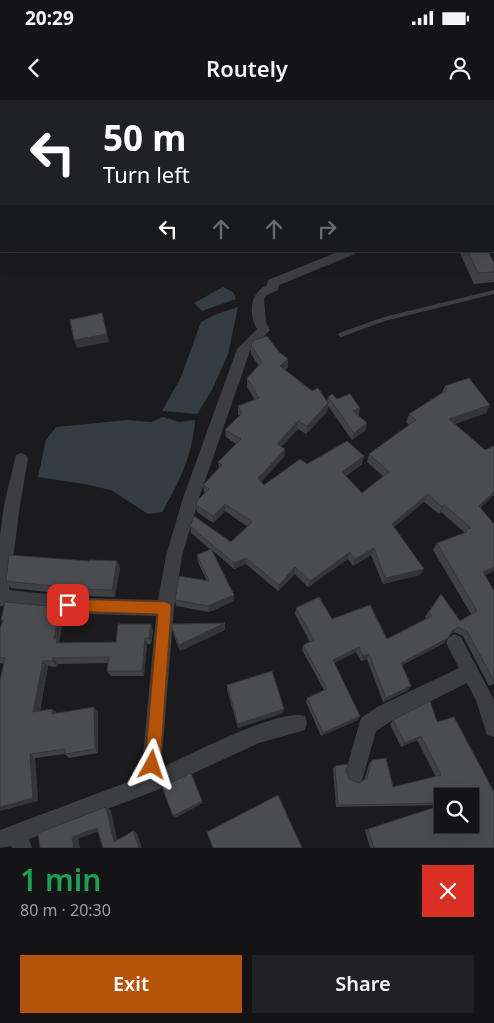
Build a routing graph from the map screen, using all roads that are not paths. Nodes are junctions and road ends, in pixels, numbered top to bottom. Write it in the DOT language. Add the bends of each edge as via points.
graph roads {
  1 [pos="348,252"];
  2 [pos="494,292"];
  3 [pos="341,335"];
  4 [pos="22,459"];
  5 [pos="0,598"];
  6 [pos="165,608"];
  7 [pos="455,643"];
  8 [pos="471,672"];
  9 [pos="489,696"];
  10 [pos="298,723"];
  11 [pos="494,728"];
  12 [pos="355,774"];
  13 [pos="150,783"];
  14 [pos="13,840"];
  1 -- 6 [label="street" via="272,283 274,287 263,292 258,299 260,323 264,330 244,349 230,385 174,556"];
  2 -- 3 [label="lane" via="384,318"];
  4 -- 5 [label="street" via="12,505"];
  5 -- 6 [label="street" via="84,606"];
  6 -- 13 [label="street"];
  7 -- 8 [label="street"];
  8 -- 9 [label="street"];
  8 -- 12 [label="street" via="368,725"];
  9 -- 11 [label="street"];
  10 -- 13 [label="street" via="257,734"];
  13 -- 14 [label="street"];
}
